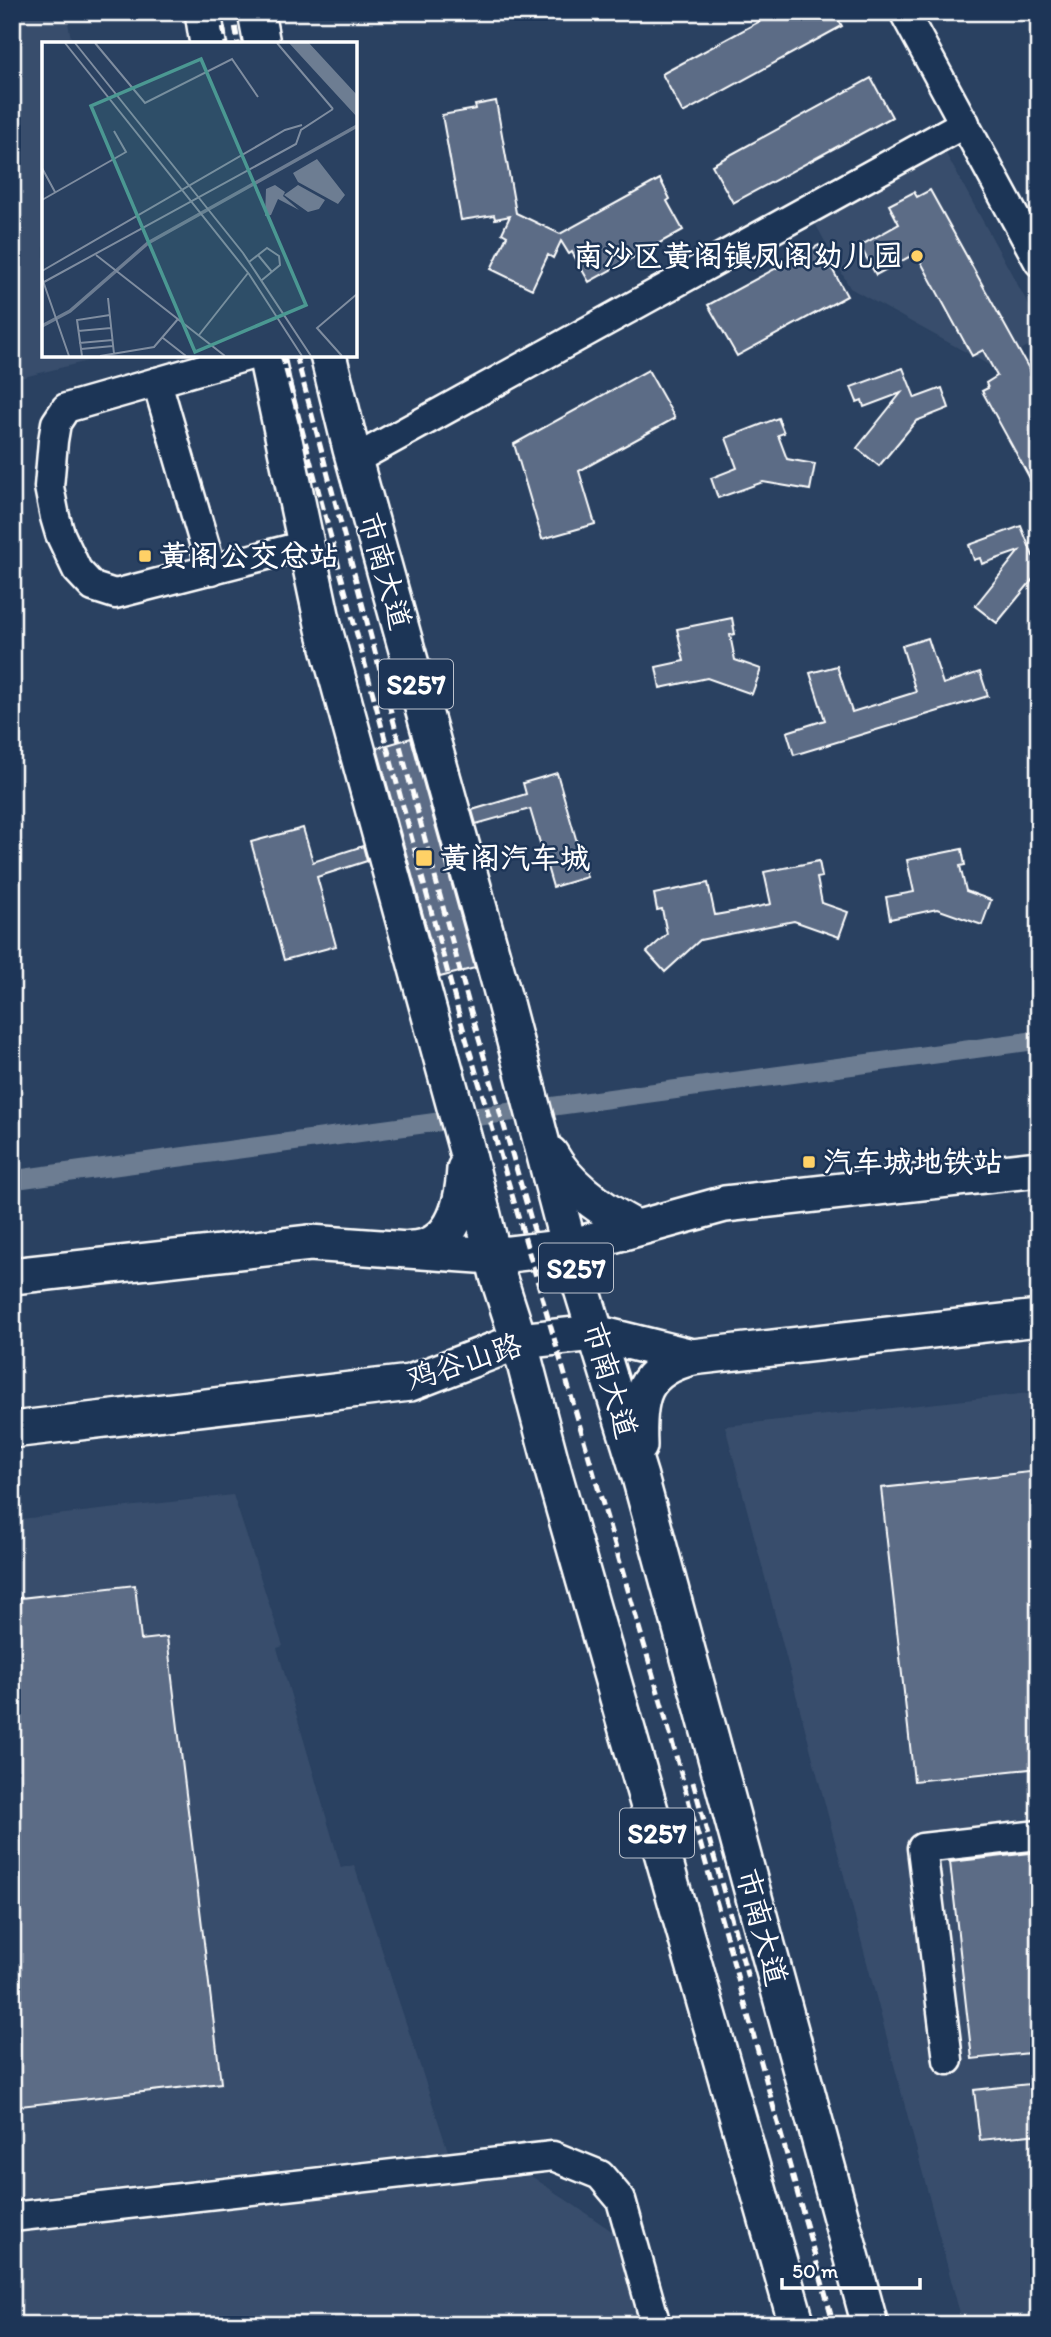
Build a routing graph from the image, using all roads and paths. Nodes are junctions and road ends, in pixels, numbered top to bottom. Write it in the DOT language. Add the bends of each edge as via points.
graph roads {
  1 [pos="203,12"];
  2 [pos="256,12"];
  3 [pos="904,12"];
  4 [pos="208,42"];
  5 [pos="262,42"];
  6 [pos="965,123"];
  7 [pos="1039,261"];
  8 [pos="244,357"];
  9 [pos="266,357"];
  10 [pos="328,357"];
  11 [pos="156,382"];
  12 [pos="354,460"];
  13 [pos="306,545"];
  14 [pos="212,570"];
  15 [pos="539,1133"];
  16 [pos="1039,1169"];
  17 [pos="467,1219"];
  18 [pos="636,1228"];
  19 [pos="569,1247"];
  20 [pos="400,1249"];
  21 [pos="492,1256"];
  22 [pos="12,1276"];
  23 [pos="1039,1318"];
  24 [pos="596,1332"];
  25 [pos="519,1341"];
  26 [pos="692,1357"];
  27 [pos="459,1364"];
  28 [pos="537,1408"];
  29 [pos="12,1430"];
  30 [pos="640,1477"];
  31 [pos="1039,1835"];
  32 [pos="948,2060"];
  33 [pos="12,2217"];
  34 [pos="656,2325"];
  35 [pos="797,2325"];
  36 [pos="870,2325"];
  1 -- 4 [label="main road"];
  2 -- 5 [label="main road"];
  3 -- 6 [label="street"];
  6 -- 7 [label="street"];
  6 -- 12 [label="street"];
  8 -- 11 [label="street"];
  9 -- 13 [label="main road, S257"];
  10 -- 12 [label="main road, 市南大道 / S257"];
  11 -- 14 [label="street"];
  11 -- 14 [label="street" via="66,408 56,423 49,487 60,534 77,570 93,587 116,594"];
  12 -- 15 [label="main road, 市南大道 / S257"];
  13 -- 14 [label="street"];
  13 -- 17 [label="main road, S257" via="324,629 466,1147"];
  15 -- 18 [label="main road" via="570,1181 612,1216"];
  15 -- 19 [label="main road, 市南大道 / S257"];
  16 -- 18 [label="main road" via="724,1204"];
  17 -- 20 [label="main road" via="431,1245"];
  17 -- 21 [label="main road, S257"];
  18 -- 19 [label="main road"];
  19 -- 21 [label="main road"];
  19 -- 24 [label="main road, 市南大道 / S257"];
  20 -- 21 [label="main road"];
  20 -- 22 [label="main road" via="310,1242"];
  21 -- 25 [label="main road, S257"];
  23 -- 26 [label="main road, 鸡谷山路"];
  24 -- 25 [label="main road, 鸡谷山路"];
  24 -- 26 [label="main road, 鸡谷山路"];
  24 -- 30 [label="main road, 市南大道 / S257"];
  25 -- 27 [label="main road, 鸡谷山路"];
  25 -- 28 [label="main road, S257"];
  26 -- 30 [label="main road" via="662,1370 642,1396 638,1412"];
  27 -- 28 [label="main road" via="503,1377"];
  27 -- 29 [label="main road, 鸡谷山路" via="410,1382"];
  28 -- 35 [label="main road, S257"];
  30 -- 36 [label="main road, 市南大道 / S257"];
  31 -- 32 [label="street" via="922,1849"];
  33 -- 34 [label="street" via="553,2156 600,2175 621,2200"];
}
